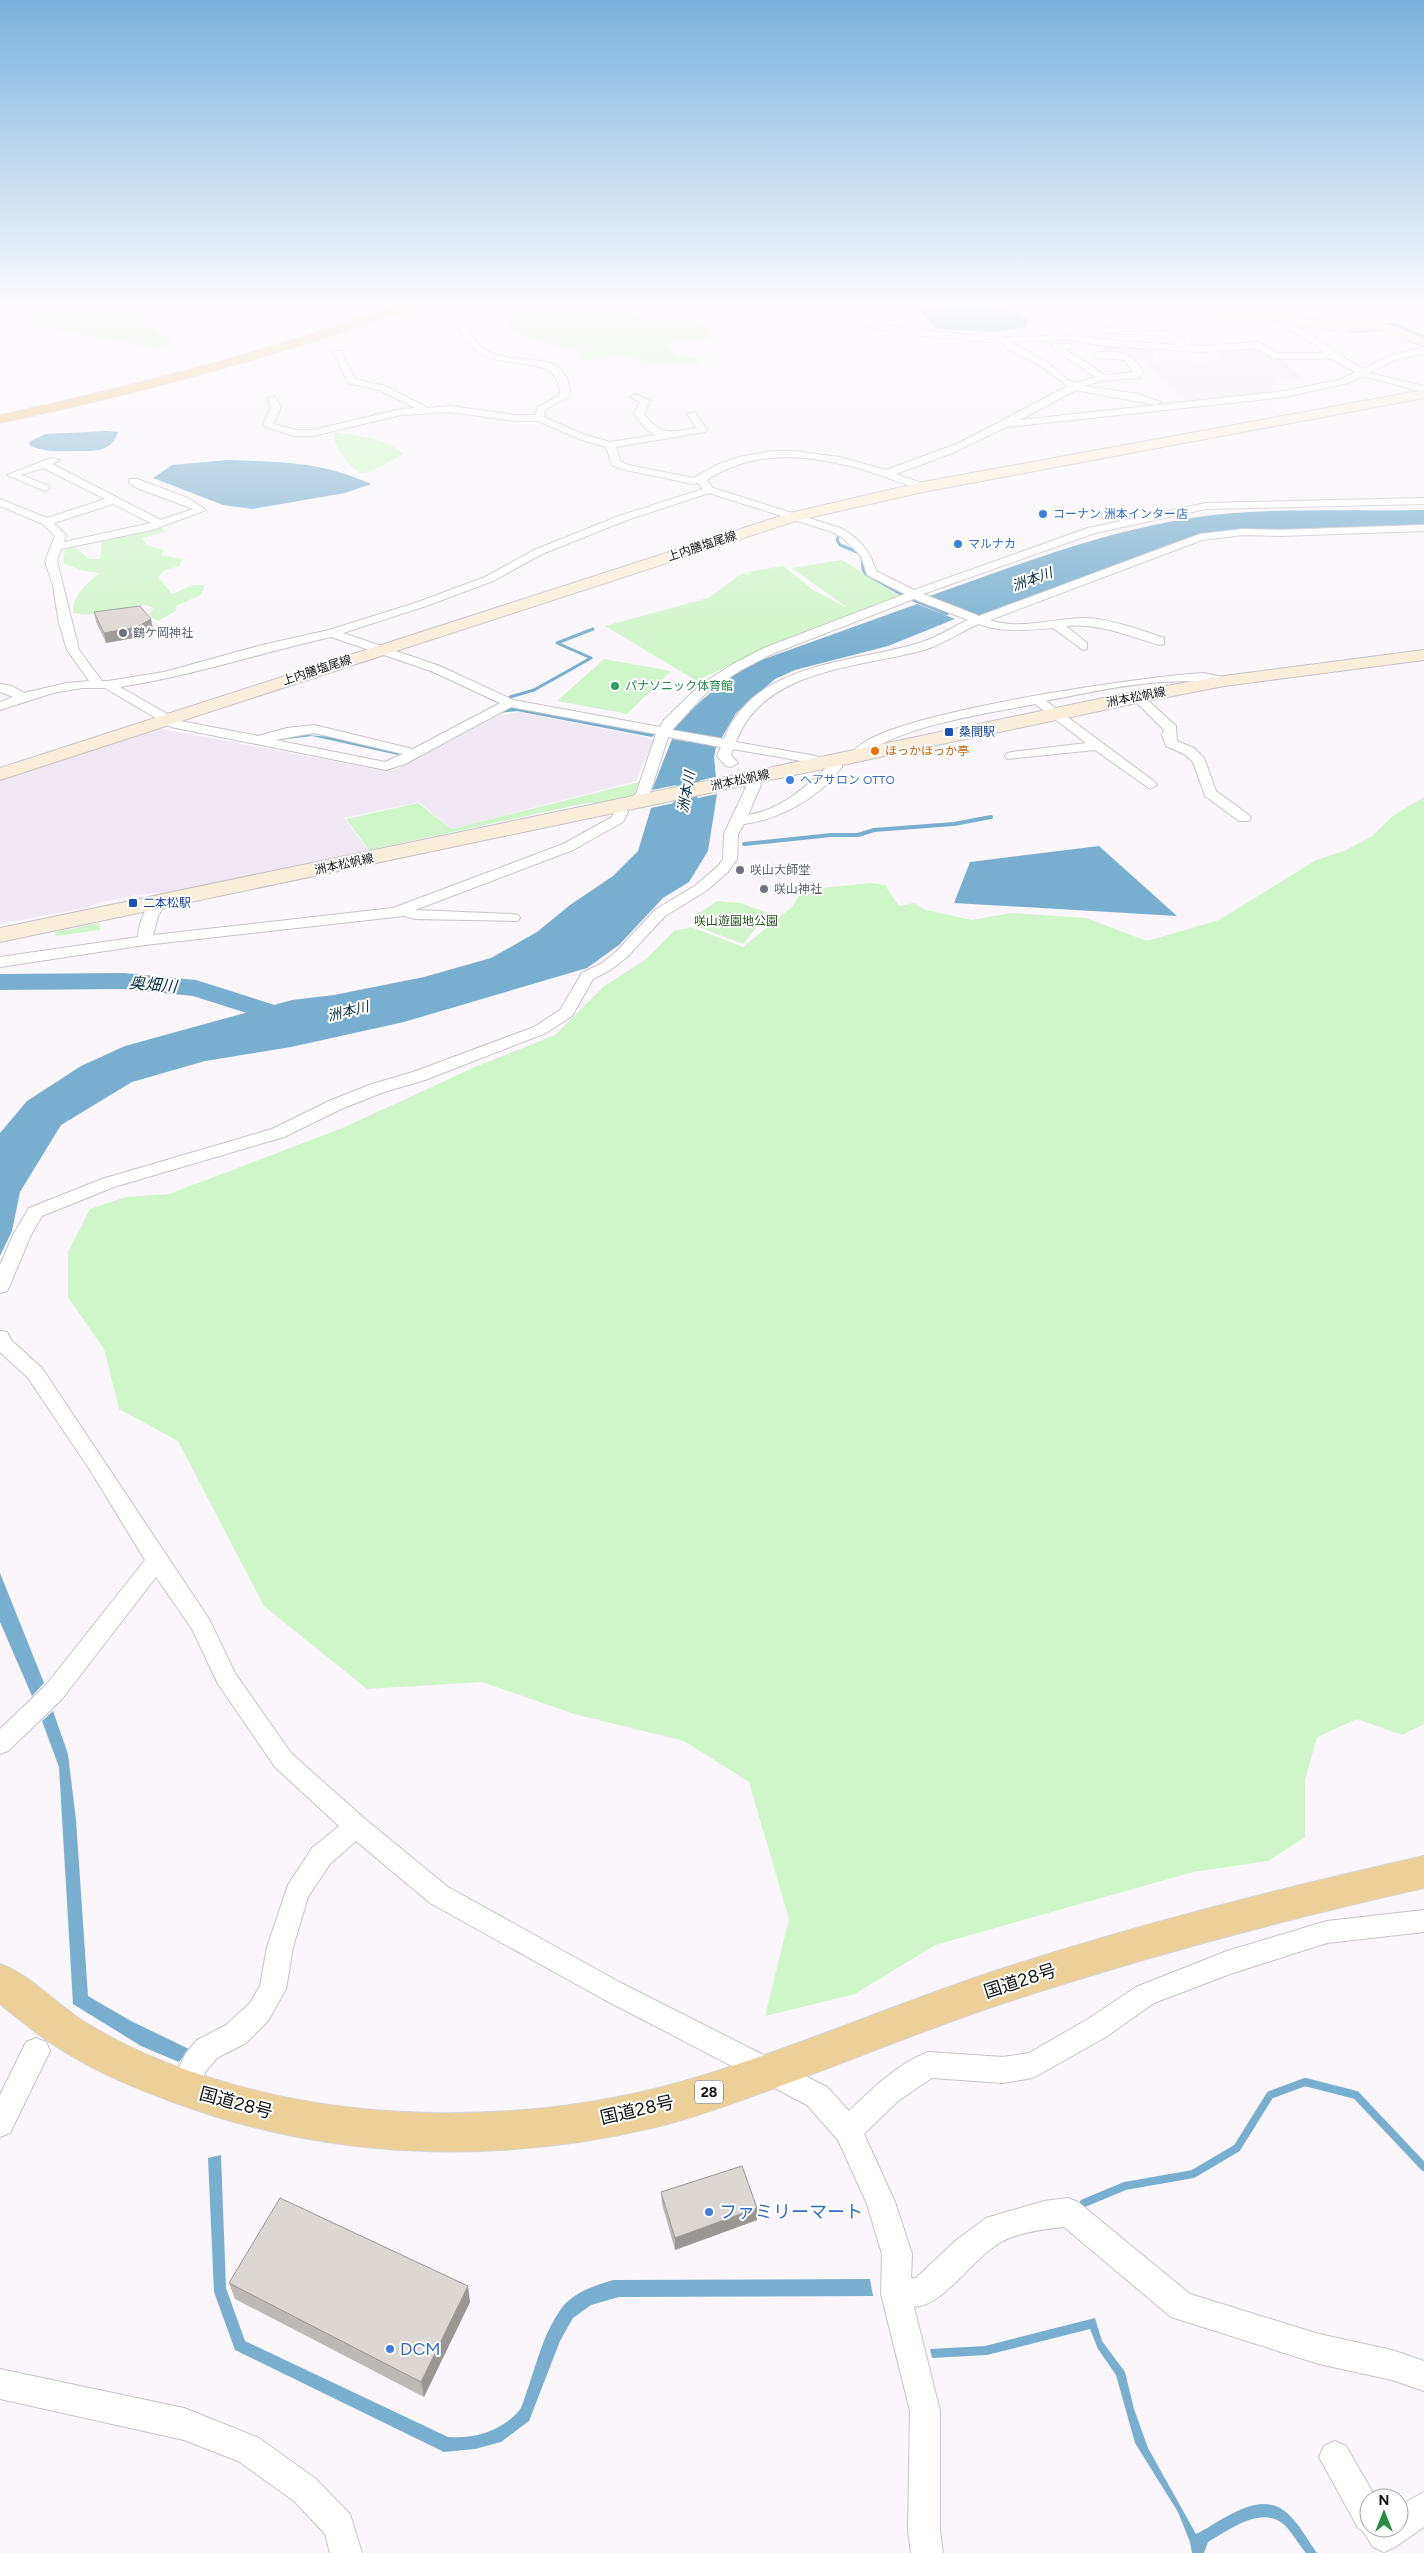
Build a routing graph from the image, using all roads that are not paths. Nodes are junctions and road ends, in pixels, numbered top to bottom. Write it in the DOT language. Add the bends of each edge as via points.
graph roads {
  1 [pos="269,423"];
  2 [pos="354,423"];
  3 [pos="551,423"];
  4 [pos="647,423"];
  5 [pos="698,423"];
  6 [pos="1013,423"];
  7 [pos="1267,423"];
  8 [pos="1005,424"];
  9 [pos="662,435"];
  10 [pos="610,445"];
  11 [pos="60,458"];
  12 [pos="43,464"];
  13 [pos="888,474"];
  14 [pos="701,480"];
  15 [pos="133,481"];
  16 [pos="923,487"];
  17 [pos="45,488"];
  18 [pos="709,490"];
  19 [pos="114,500"];
  20 [pos="1424,501"];
  21 [pos="0,502"];
  22 [pos="795,516"];
  23 [pos="48,522"];
  24 [pos="159,523"];
  25 [pos="1424,528"];
  26 [pos="55,548"];
  27 [pos="912,597"];
  28 [pos="978,620"];
  29 [pos="1056,624"];
  30 [pos="332,633"];
  31 [pos="1160,641"];
  32 [pos="1083,646"];
  33 [pos="380,650"];
  34 [pos="1424,655"];
  35 [pos="1224,681"];
  36 [pos="103,684"];
  37 [pos="0,688"];
  38 [pos="22,697"];
  39 [pos="1137,697"];
  40 [pos="1036,700"];
  41 [pos="509,703"];
  42 [pos="0,706"];
  43 [pos="1055,714"];
  44 [pos="165,719"];
  45 [pos="665,734"];
  46 [pos="254,741"];
  47 [pos="724,744"];
  48 [pos="1096,746"];
  49 [pos="414,753"];
  50 [pos="866,754"];
  51 [pos="1012,756"];
  52 [pos="835,760"];
  53 [pos="816,764"];
  54 [pos="0,774"];
  55 [pos="741,774"];
  56 [pos="1150,785"];
  57 [pos="642,798"];
  58 [pos="618,806"];
  59 [pos="1244,818"];
  60 [pos="738,820"];
  61 [pos="160,903"];
  62 [pos="398,912"];
  63 [pos="513,918"];
  64 [pos="0,935"];
  65 [pos="145,940"];
  66 [pos="0,962"];
  67 [pos="0,1287"];
  68 [pos="0,1338"];
  69 [pos="157,1561"];
  70 [pos="0,1744"];
  71 [pos="356,1826"];
  72 [pos="1424,1872"];
  73 [pos="1424,1921"];
  74 [pos="0,1981"];
  75 [pos="36,2051"];
  76 [pos="769,2071"];
  77 [pos="183,2088"];
  78 [pos="0,2124"];
  79 [pos="848,2131"];
  80 [pos="896,2294"];
  81 [pos="1424,2376"];
  82 [pos="0,2384"];
  83 [pos="1335,2457"];
  84 [pos="1359,2499"];
  85 [pos="1424,2508"];
  86 [pos="1409,2518"];
  87 [pos="346,2553"];
  88 [pos="927,2553"];
  1 -- 2 [label="street" via="294,433 313,433"];
  3 -- 10 [label="street"];
  4 -- 9 [label="street"];
  5 -- 9 [label="street" via="702,430"];
  6 -- 8 [label="street"];
  7 -- 16 [label="main road, 上内膳塩尾線"];
  8 -- 13 [label="street"];
  9 -- 10 [label="street"];
  10 -- 14 [label="street" via="616,463 625,467"];
  11 -- 12 [label="street"];
  12 -- 17 [label="street" via="12,475"];
  12 -- 19 [label="street"];
  13 -- 14 [label="street" via="852,464 781,453 736,461 712,471"];
  13 -- 16 [label="street"];
  14 -- 18 [label="street"];
  15 -- 24 [label="street" via="148,490 189,501 201,510"];
  16 -- 22 [label="main road, 上内膳塩尾線"];
  18 -- 22 [label="street"];
  18 -- 30 [label="street" via="623,518 538,552 489,579"];
  19 -- 23 [label="street"];
  19 -- 24 [label="street"];
  20 -- 27 [label="street" via="1197,508 1092,530"];
  21 -- 23 [label="street"];
  22 -- 27 [label="street" via="847,536 866,555 871,572"];
  22 -- 33 [label="main road, 上内膳塩尾線"];
  23 -- 26 [label="street" via="61,535"];
  24 -- 26 [label="street"];
  25 -- 28 [label="street" via="1243,532 1200,537"];
  26 -- 36 [label="street" via="51,560 73,650"];
  27 -- 28 [label="street"];
  27 -- 45 [label="street" via="768,651 737,667 686,704 673,717"];
  28 -- 29 [label="street" via="1000,626"];
  28 -- 47 [label="street" via="922,647 795,677 744,711"];
  29 -- 31 [label="street" via="1101,623"];
  29 -- 32 [label="street"];
  30 -- 33 [label="street"];
  30 -- 36 [label="street" via="165,676"];
  33 -- 41 [label="street" via="470,683"];
  33 -- 44 [label="main road, 上内膳塩尾線"];
  34 -- 35 [label="main road, 洲本松帆線"];
  35 -- 39 [label="main road, 洲本松帆線"];
  35 -- 40 [label="street" via="1199,677 1154,679"];
  36 -- 38 [label="street"];
  36 -- 44 [label="street"];
  37 -- 38 [label="street"];
  38 -- 42 [label="street"];
  39 -- 43 [label="main road, 洲本松帆線"];
  39 -- 59 [label="street" via="1171,729 1168,735 1171,743 1189,751 1199,761 1210,793"];
  40 -- 43 [label="street"];
  40 -- 50 [label="street" via="909,729 880,739 862,750"];
  41 -- 45 [label="street"];
  41 -- 49 [label="street"];
  43 -- 48 [label="street"];
  43 -- 50 [label="main road, 洲本松帆線"];
  44 -- 46 [label="street"];
  44 -- 54 [label="main road, 上内膳塩尾線"];
  45 -- 47 [label="street"];
  45 -- 57 [label="street"];
  46 -- 49 [label="street" via="314,729"];
  46 -- 49 [label="street" via="378,765 393,763"];
  47 -- 53 [label="street" via="810,759"];
  47 -- 55 [label="street" via="724,756"];
  48 -- 51 [label="street"];
  48 -- 56 [label="street"];
  50 -- 52 [label="main road, 洲本松帆線"];
  52 -- 53 [label="main road, 洲本松帆線"];
  52 -- 60 [label="street" via="835,767 806,794 760,819"];
  53 -- 55 [label="main road, 洲本松帆線"];
  55 -- 57 [label="main road, 洲本松帆線"];
  55 -- 60 [label="street" via="754,785"];
  57 -- 58 [label="main road, 洲本松帆線"];
  58 -- 61 [label="main road, 洲本松帆線"];
  58 -- 62 [label="street" via="621,812 618,819 568,847"];
  60 -- 67 [label="street" via="731,834 730,859 723,869 701,888 660,913 607,966 587,976 566,1013 540,1030 419,1076 378,1088 278,1133 108,1183 36,1212 22,1235"];
  61 -- 64 [label="main road, 洲本松帆線"];
  61 -- 65 [label="street" via="147,924"];
  62 -- 63 [label="street"];
  62 -- 65 [label="street"];
  65 -- 66 [label="street"];
  68 -- 69 [label="street" via="35,1373"];
  69 -- 70 [label="street" via="54,1692"];
  69 -- 71 [label="street" via="201,1625 226,1678 283,1760"];
  71 -- 76 [label="street" via="439,1895 612,1991"];
  71 -- 77 [label="street" via="321,1856 297,1893 280,1947 273,1989 259,2012 236,2034 207,2049 196,2062"];
  72 -- 76 [label="highway, 国道28号 / 28" via="1241,1915 1110,1952"];
  73 -- 79 [label="street" via="1327,1932 1227,1963 1145,1995 1034,2065 1003,2070 928,2065 888,2092"];
  74 -- 77 [label="highway, 国道28号 / 28" via="43,2016 86,2044"];
  75 -- 78 [label="street"];
  76 -- 77 [label="highway, 国道28号 / 28" via="656,2108 590,2120 479,2132 413,2132 350,2126 290,2117"];
  76 -- 79 [label="street" via="817,2096"];
  79 -- 80 [label="street" via="881,2202 897,2254"];
  80 -- 81 [label="street" via="922,2292 965,2251 996,2228 1068,2212 1182,2306 1319,2349 1392,2365"];
  80 -- 88 [label="street" via="925,2411 924,2530"];
  82 -- 87 [label="street" via="184,2424 248,2449 305,2490 339,2525"];
  83 -- 84 [label="street"];
  85 -- 86 [label="street"];
}
